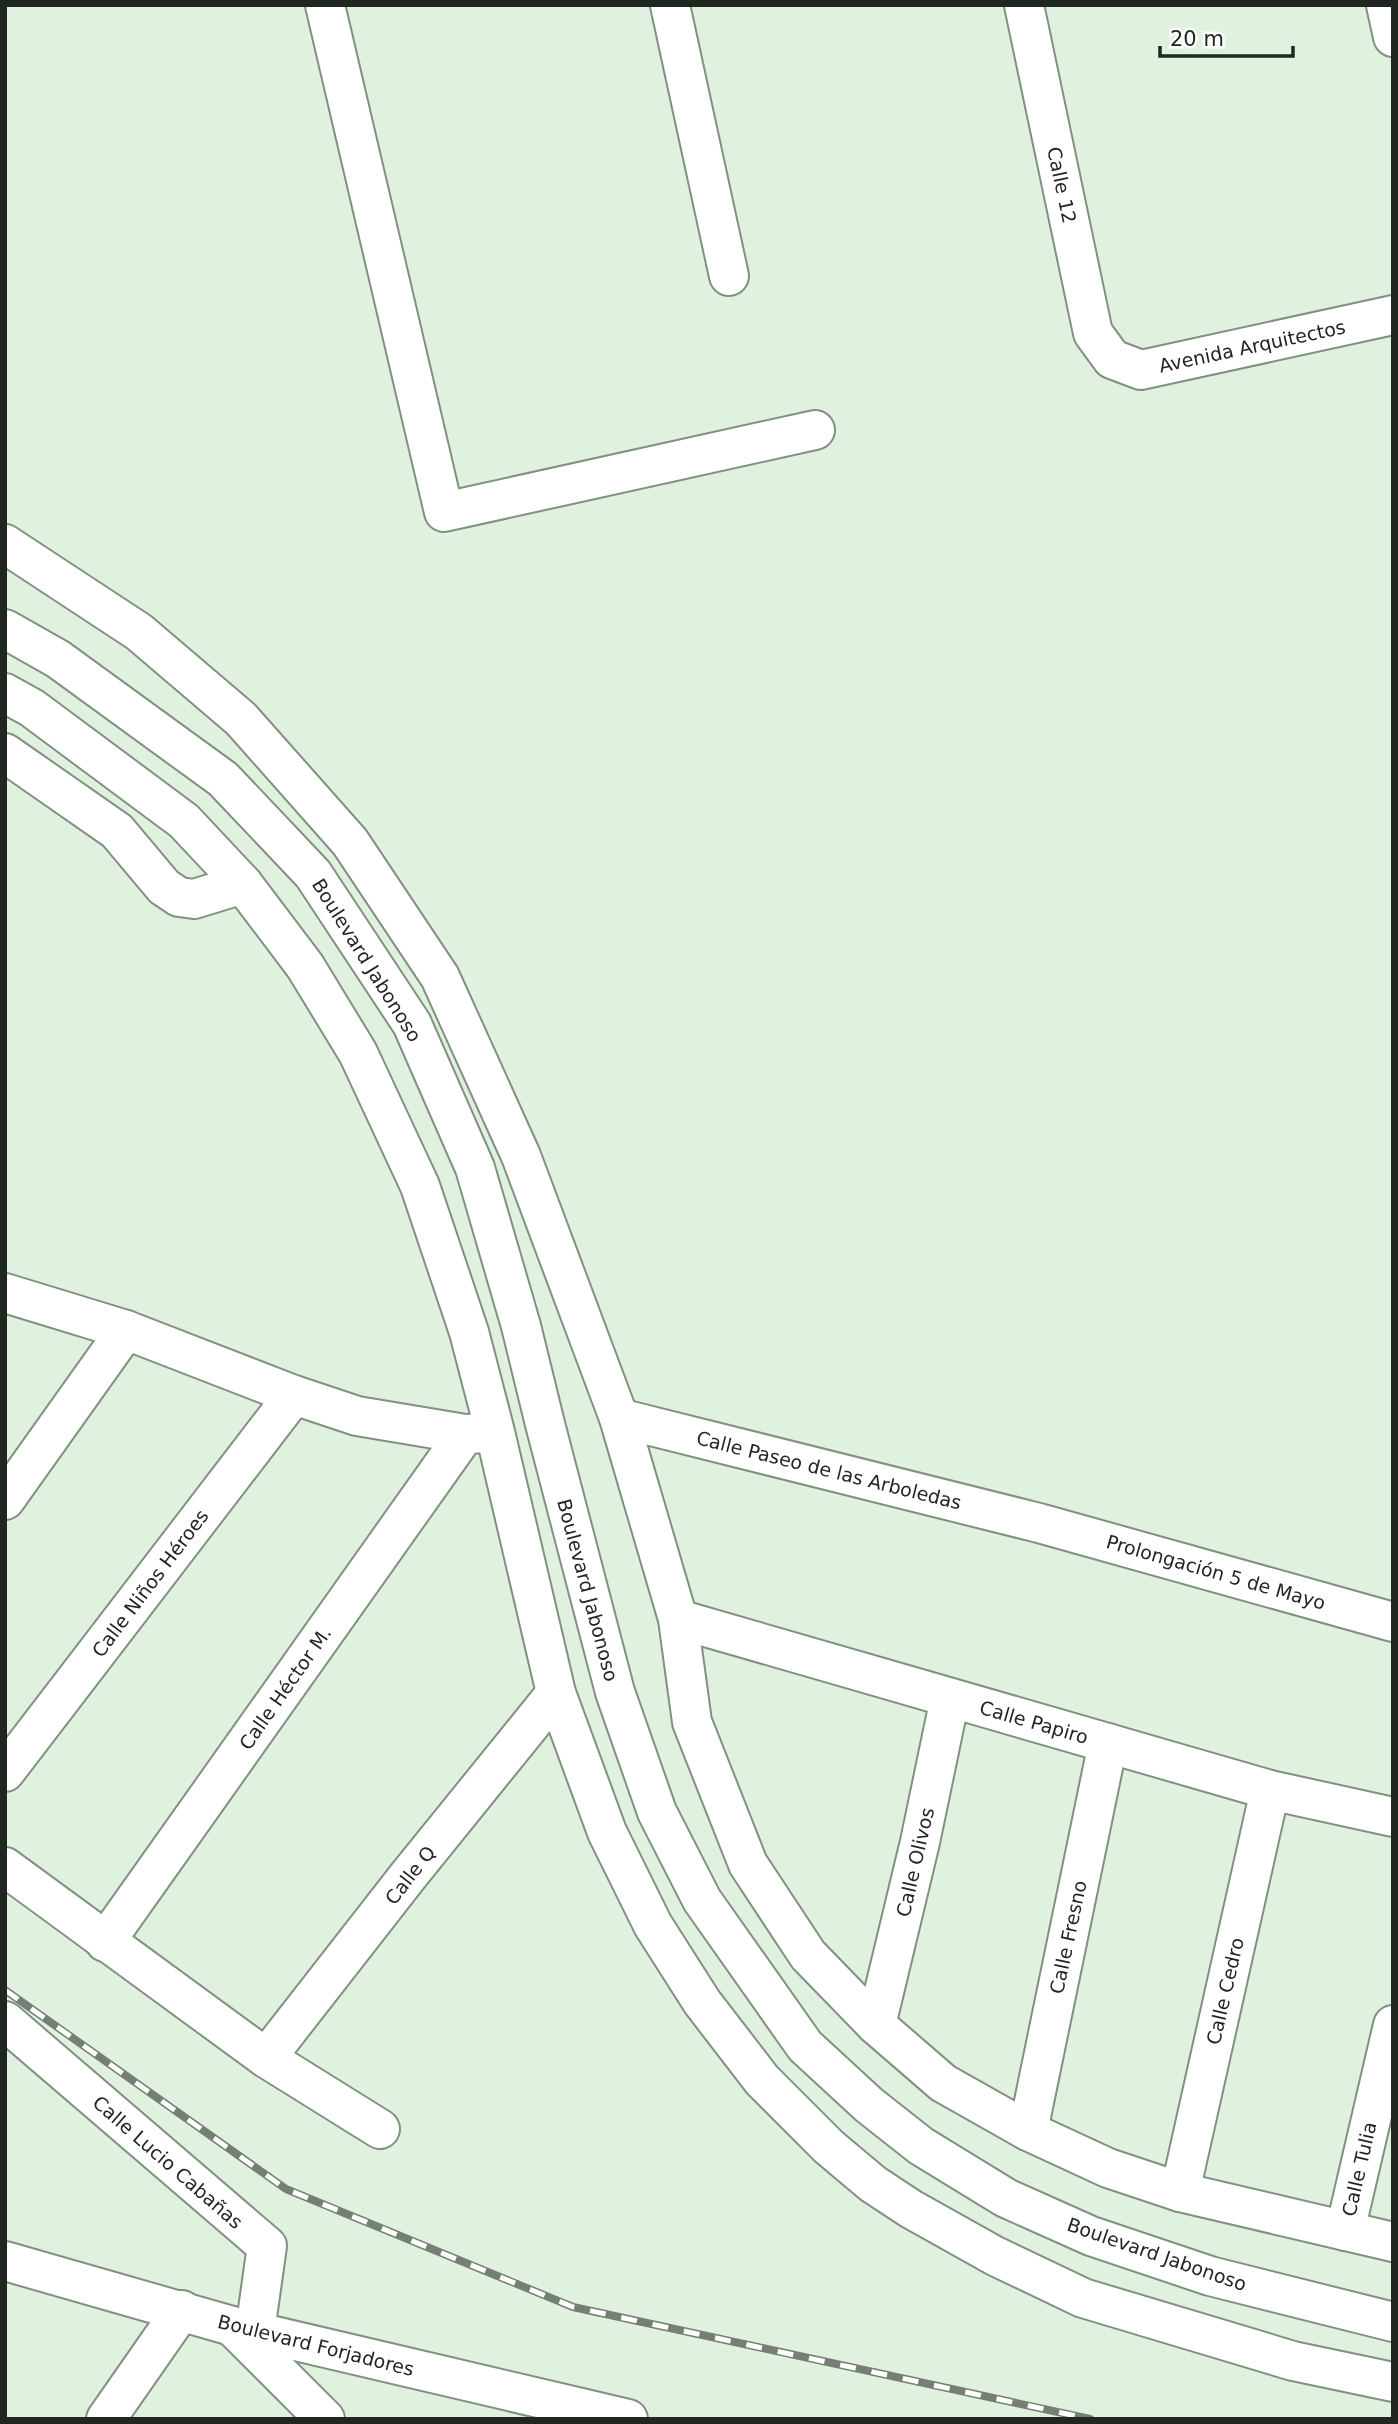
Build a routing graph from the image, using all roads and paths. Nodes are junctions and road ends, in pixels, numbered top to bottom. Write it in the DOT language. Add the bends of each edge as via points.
graph roads {
  1 [pos="325,5"];
  2 [pos="670,5"];
  3 [pos="1024,5"];
  4 [pos="1386,5"];
  5 [pos="1393,37"];
  6 [pos="729,276"];
  7 [pos="1393,315"];
  8 [pos="1112,359"];
  9 [pos="815,430"];
  10 [pos="5,544"];
  11 [pos="5,629"];
  12 [pos="5,693"];
  13 [pos="5,753"];
  14 [pos="243,884"];
  15 [pos="5,1293"];
  16 [pos="126,1330"];
  17 [pos="294,1395"];
  18 [pos="619,1418"];
  19 [pos="480,1433"];
  20 [pos="5,1500"];
  21 [pos="1039,1523"];
  22 [pos="678,1619"];
  23 [pos="1393,1622"];
  24 [pos="555,1693"];
  25 [pos="950,1698"];
  26 [pos="1108,1743"];
  27 [pos="5,1772"];
  28 [pos="1270,1790"];
  29 [pos="1393,1817"];
  30 [pos="5,1867"];
  31 [pos="105,1942"];
  32 [pos="5,2021"];
  33 [pos="876,2025"];
  34 [pos="1393,2025"];
  35 [pos="266,2058"];
  36 [pos="380,2129"];
  37 [pos="1028,2132"];
  38 [pos="1180,2192"];
  39 [pos="1345,2231"];
  40 [pos="1393,2242"];
  41 [pos="5,2261"];
  42 [pos="182,2310"];
  43 [pos="1393,2322"];
  44 [pos="244,2328"];
  45 [pos="1393,2382"];
  46 [pos="106,2419"];
  47 [pos="325,2419"];
  48 [pos="628,2419"];
  1 -- 9 [label="street" via="444,512"];
  2 -- 6 [label="street"];
  3 -- 8 [label="street, Calle 12" via="1093,333"];
  4 -- 5 [label="street"];
  7 -- 8 [label="street, Avenida Arquitectos" via="1140,370"];
  10 -- 18 [label="street" via="139,632 241,719 350,842 440,977 521,1156"];
  11 -- 43 [label="street, Boulevard Jabonoso" via="58,660 223,779 313,874 412,1024 475,1168 521,1326 615,1692 657,1812 702,1900 805,2046 921,2146 1006,2198 1091,2236 1210,2276"];
  12 -- 14 [label="street" via="32,708 184,821"];
  13 -- 14 [label="street" via="117,831 164,887 179,897 194,899"];
  14 -- 19 [label="street" via="305,966 358,1053 420,1185 469,1332"];
  15 -- 16 [label="street"];
  16 -- 17 [label="street"];
  16 -- 20 [label="street"];
  17 -- 19 [label="street" via="357,1416"];
  17 -- 27 [label="street, Calle Niños Héroes"];
  18 -- 21 [label="street, Calle Paseo de las Arboledas"];
  18 -- 22 [label="street"];
  19 -- 24 [label="street"];
  19 -- 31 [label="street, Calle Héctor M."];
  21 -- 23 [label="street, Prolongación 5 de Mayo"];
  22 -- 25 [label="street, Calle Papiro"];
  22 -- 33 [label="street" via="692,1722 748,1864 808,1955"];
  24 -- 35 [label="street, Calle Q"];
  24 -- 45 [label="street" via="607,1832 653,1925 702,2002 762,2080 873,2184 995,2256 1083,2298 1293,2361"];
  25 -- 26 [label="street, Calle Papiro"];
  25 -- 33 [label="street, Calle Olivos"];
  26 -- 28 [label="street, Calle Papiro"];
  26 -- 37 [label="street, Calle Fresno"];
  28 -- 29 [label="street, Calle Papiro"];
  28 -- 38 [label="street, Calle Cedro"];
  30 -- 31 [label="street"];
  31 -- 35 [label="street"];
  32 -- 44 [label="street, Calle Lucio Cabañas" via="267,2246"];
  33 -- 37 [label="street" via="943,2082"];
  34 -- 39 [label="street, Calle Tulia"];
  35 -- 36 [label="street"];
  37 -- 38 [label="street" via="1108,2168"];
  38 -- 39 [label="street"];
  39 -- 40 [label="street"];
  41 -- 42 [label="street, Boulevard Forjadores"];
  42 -- 44 [label="street, Boulevard Forjadores"];
  42 -- 46 [label="street"];
  44 -- 47 [label="street"];
  44 -- 48 [label="street, Boulevard Forjadores"];
}
